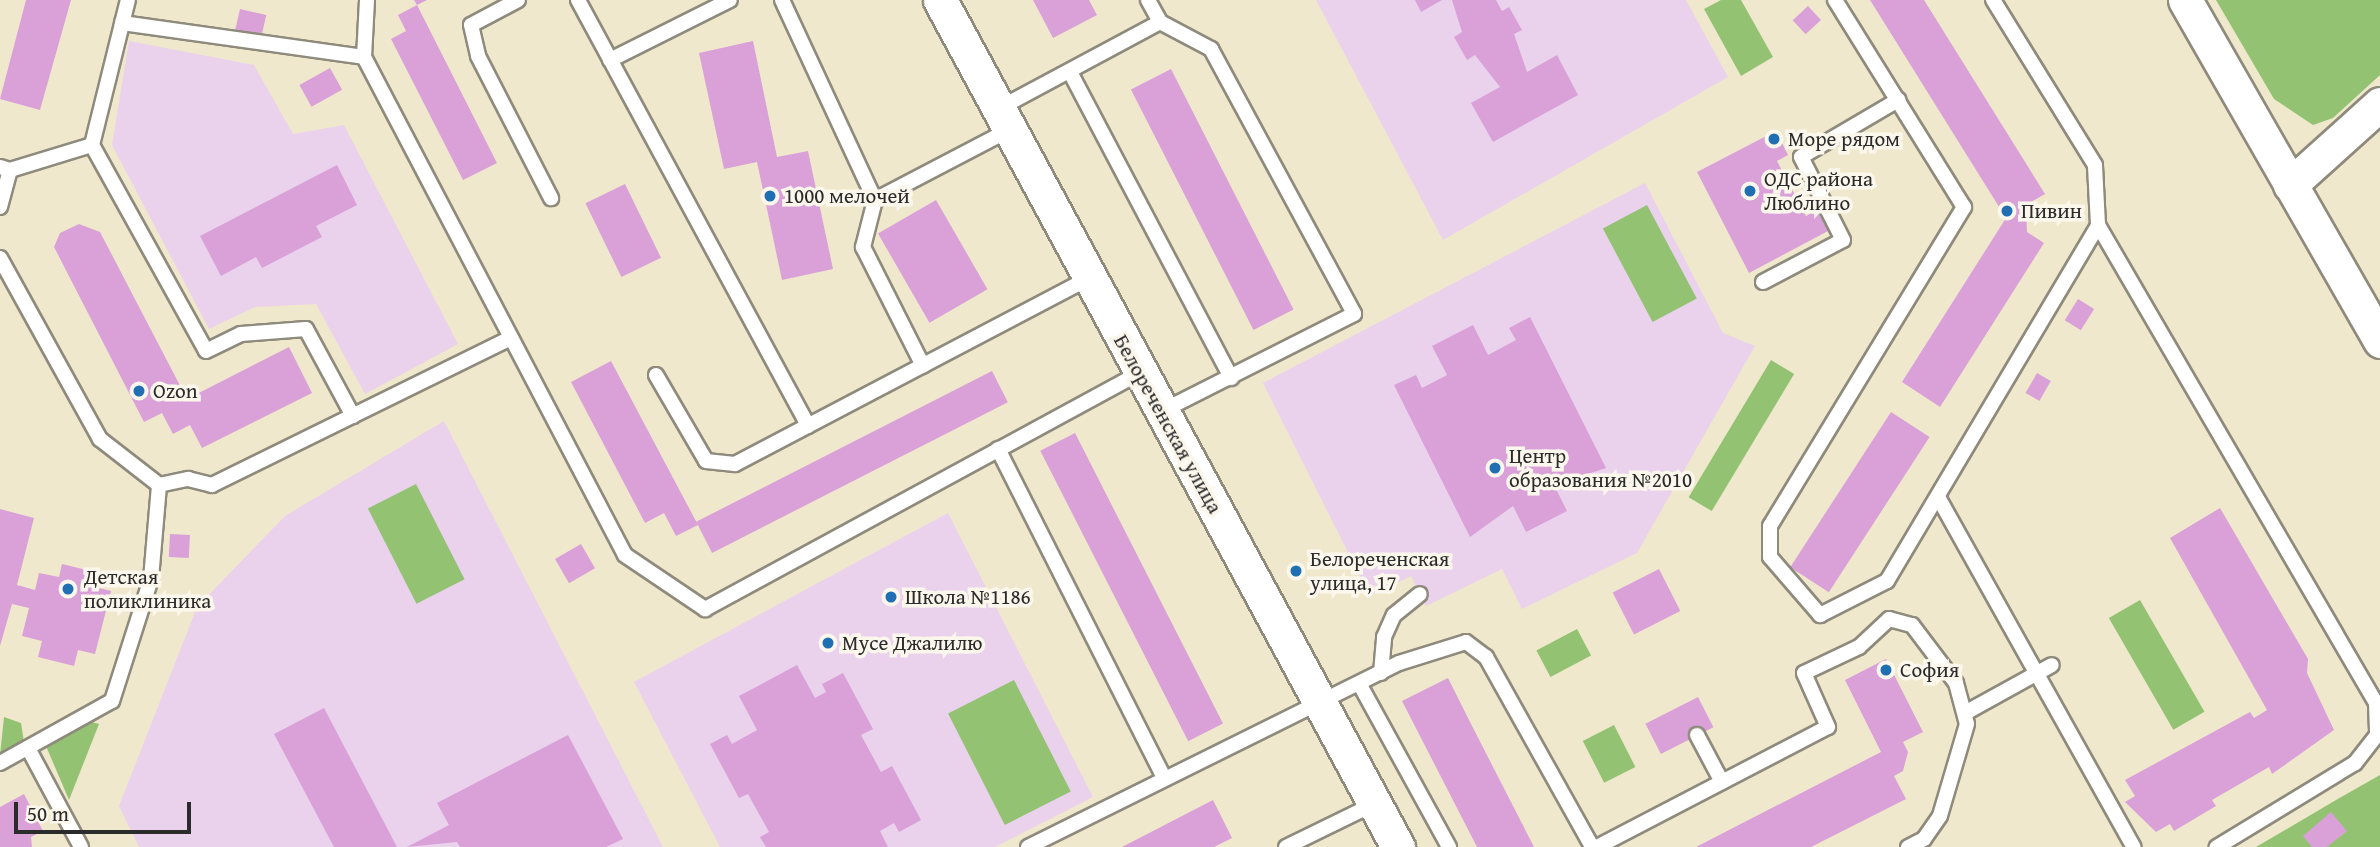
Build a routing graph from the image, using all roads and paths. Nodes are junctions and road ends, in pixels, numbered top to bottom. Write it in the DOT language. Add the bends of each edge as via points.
graph roads {
  1 [pos="128,0"];
  2 [pos="367,0"];
  3 [pos="518,0"];
  4 [pos="578,0"];
  5 [pos="730,0"];
  6 [pos="782,0"];
  7 [pos="940,0"];
  8 [pos="1148,0"];
  9 [pos="1835,0"];
  10 [pos="1993,0"];
  11 [pos="2185,0"];
  12 [pos="1160,22"];
  13 [pos="122,23"];
  14 [pos="364,57"];
  15 [pos="610,60"];
  16 [pos="1070,72"];
  17 [pos="1898,100"];
  18 [pos="2380,104"];
  19 [pos="1001,121"];
  20 [pos="92,145"];
  21 [pos="5,169"];
  22 [pos="2290,185"];
  23 [pos="551,198"];
  24 [pos="876,200"];
  25 [pos="0,207"];
  26 [pos="2098,225"];
  27 [pos="0,258"];
  28 [pos="1088,279"];
  29 [pos="1763,282"];
  30 [pos="510,338"];
  31 [pos="2380,341"];
  32 [pos="923,366"];
  33 [pos="1140,373"];
  34 [pos="656,375"];
  35 [pos="1231,378"];
  36 [pos="1161,412"];
  37 [pos="353,416"];
  38 [pos="808,426"];
  39 [pos="998,449"];
  40 [pos="159,485"];
  41 [pos="1938,497"];
  42 [pos="1420,594"];
  43 [pos="2052,664"];
  44 [pos="1381,673"];
  45 [pos="2036,673"];
  46 [pos="1360,685"];
  47 [pos="1321,703"];
  48 [pos="1965,713"];
  49 [pos="1698,735"];
  50 [pos="28,748"];
  51 [pos="0,763"];
  52 [pos="1164,776"];
  53 [pos="1722,782"];
  54 [pos="1376,803"];
  55 [pos="81,847"];
  56 [pos="1028,847"];
  57 [pos="1286,847"];
  58 [pos="1398,847"];
  59 [pos="1449,847"];
  60 [pos="1595,847"];
  61 [pos="1908,847"];
  62 [pos="2134,847"];
  63 [pos="2217,847"];
  1 -- 13 [label="lane"];
  2 -- 14 [label="lane"];
  3 -- 23 [label="lane" via="471,25 478,56"];
  4 -- 15 [label="lane"];
  5 -- 15 [label="lane"];
  6 -- 24 [label="lane"];
  7 -- 19 [label="street, Белореченская улица"];
  8 -- 12 [label="lane"];
  9 -- 17 [label="lane"];
  10 -- 26 [label="lane" via="2095,164"];
  11 -- 22 [label="street"];
  12 -- 16 [label="lane"];
  12 -- 35 [label="lane" via="1211,49 1354,314"];
  13 -- 14 [label="lane"];
  13 -- 20 [label="lane"];
  14 -- 30 [label="lane"];
  15 -- 38 [label="lane"];
  16 -- 19 [label="lane"];
  16 -- 35 [label="lane"];
  17 -- 29 [label="lane" via="1801,157 1843,240"];
  17 -- 41 [label="lane" via="1964,206 1770,526 1770,557 1820,615 1887,581"];
  18 -- 22 [label="street"];
  19 -- 24 [label="lane"];
  19 -- 28 [label="street, Белореченская улица"];
  20 -- 21 [label="lane"];
  20 -- 37 [label="lane" via="206,351 240,334 306,330"];
  21 -- 25 [label="lane"];
  22 -- 31 [label="street"];
  24 -- 32 [label="lane" via="863,247"];
  26 -- 41 [label="lane"];
  26 -- 63 [label="lane" via="2377,711 2377,735 2354,763"];
  27 -- 40 [label="lane" via="100,439"];
  28 -- 32 [label="lane"];
  28 -- 33 [label="street, Белореченская улица"];
  30 -- 37 [label="lane"];
  30 -- 39 [label="lane" via="625,555 705,609"];
  32 -- 38 [label="lane"];
  33 -- 36 [label="street, Белореченская улица"];
  33 -- 39 [label="lane"];
  34 -- 38 [label="lane" via="706,461 735,464"];
  35 -- 36 [label="lane"];
  36 -- 47 [label="street, Белореченская улица"];
  37 -- 40 [label="lane" via="212,485 188,479"];
  39 -- 52 [label="lane"];
  40 -- 50 [label="lane" via="151,579 112,701"];
  41 -- 45 [label="lane"];
  42 -- 44 [label="lane" via="1394,615 1384,637"];
  43 -- 45 [label="lane"];
  44 -- 46 [label="lane"];
  44 -- 60 [label="lane" via="1442,645 1466,642 1481,650"];
  45 -- 48 [label="lane"];
  45 -- 62 [label="lane"];
  46 -- 47 [label="lane"];
  46 -- 59 [label="lane"];
  47 -- 52 [label="lane"];
  47 -- 54 [label="street, Белореченская улица"];
  48 -- 53 [label="lane" via="1955,683 1912,625 1889,618 1859,647 1804,673 1828,727"];
  48 -- 61 [label="lane" via="1965,741 1940,816 1924,839"];
  49 -- 53 [label="lane"];
  50 -- 51 [label="lane"];
  50 -- 55 [label="lane"];
  52 -- 56 [label="lane"];
  53 -- 60 [label="lane"];
  54 -- 57 [label="lane"];
  54 -- 58 [label="street, Белореченская улица"];
}
